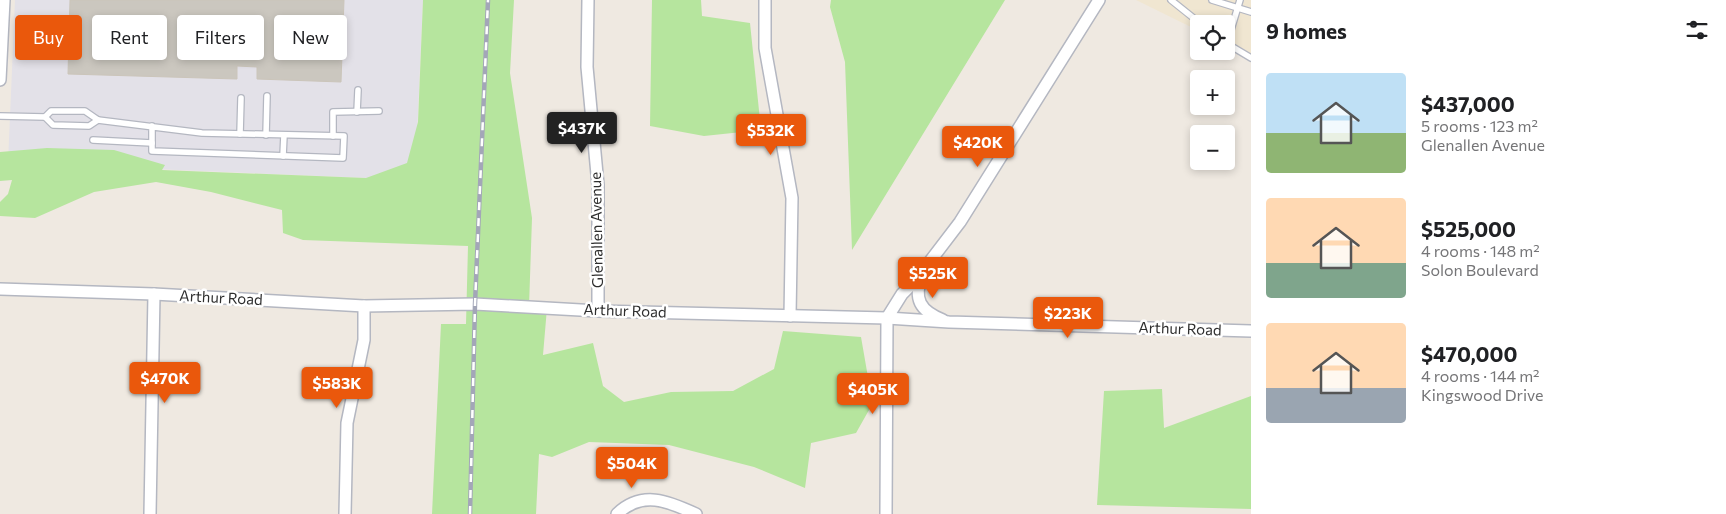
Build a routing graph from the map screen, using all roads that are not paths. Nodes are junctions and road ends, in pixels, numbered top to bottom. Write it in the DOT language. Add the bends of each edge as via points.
graph roads {
  1 [pos="4,0"];
  2 [pos="588,0"];
  3 [pos="766,0"];
  4 [pos="1099,0"];
  5 [pos="1171,0"];
  6 [pos="1212,0"];
  7 [pos="1240,0"];
  8 [pos="1238,9"];
  9 [pos="1251,12"];
  10 [pos="1190,15"];
  11 [pos="1235,18"];
  12 [pos="1235,48"];
  13 [pos="1251,58"];
  14 [pos="0,80"];
  15 [pos="358,90"];
  16 [pos="267,96"];
  17 [pos="241,98"];
  18 [pos="379,111"];
  19 [pos="357,112"];
  20 [pos="0,116"];
  21 [pos="45,117"];
  22 [pos="98,120"];
  23 [pos="152,126"];
  24 [pos="240,134"];
  25 [pos="266,135"];
  26 [pos="284,135"];
  27 [pos="333,136"];
  28 [pos="93,140"];
  29 [pos="152,143"];
  30 [pos="283,156"];
  31 [pos="923,271"];
  32 [pos="0,289"];
  33 [pos="154,294"];
  34 [pos="364,306"];
  35 [pos="598,311"];
  36 [pos="790,316"];
  37 [pos="887,318"];
  38 [pos="949,322"];
  39 [pos="1251,331"];
  40 [pos="150,514"];
  41 [pos="345,514"];
  42 [pos="617,514"];
  43 [pos="696,514"];
  44 [pos="886,514"];
  1 -- 14 [label="street"];
  2 -- 35 [label="street, Glenallen Avenue" via="587,67 598,186"];
  3 -- 36 [label="street" via="765,48 792,198"];
  4 -- 31 [label="street" via="960,222"];
  5 -- 10 [label="lane"];
  6 -- 8 [label="lane"];
  7 -- 8 [label="lane"];
  8 -- 9 [label="lane"];
  8 -- 11 [label="lane"];
  12 -- 13 [label="lane"];
  15 -- 19 [label="lane"];
  16 -- 25 [label="lane"];
  17 -- 24 [label="lane"];
  18 -- 19 [label="lane"];
  19 -- 27 [label="lane" via="333,112"];
  20 -- 21 [label="lane"];
  21 -- 22 [label="lane" via="53,125 89,126"];
  21 -- 22 [label="lane" via="51,111 85,111"];
  22 -- 23 [label="lane"];
  23 -- 24 [label="lane"];
  23 -- 29 [label="lane"];
  24 -- 25 [label="lane"];
  25 -- 26 [label="lane"];
  26 -- 27 [label="lane"];
  26 -- 30 [label="lane"];
  27 -- 30 [label="lane" via="344,136 343,158"];
  28 -- 29 [label="lane"];
  29 -- 30 [label="lane" via="152,151"];
  31 -- 37 [label="street" via="902,294"];
  31 -- 38 [label="street" via="917,286 918,299 924,310"];
  32 -- 33 [label="street, Arthur Road"];
  33 -- 34 [label="street, Arthur Road"];
  33 -- 40 [label="street"];
  34 -- 35 [label="street, Arthur Road" via="475,304"];
  34 -- 41 [label="street" via="364,340 347,423"];
  35 -- 36 [label="street, Arthur Road"];
  36 -- 37 [label="street, Arthur Road"];
  37 -- 38 [label="street, Arthur Road"];
  37 -- 44 [label="street"];
  38 -- 39 [label="street, Arthur Road"];
  42 -- 43 [label="street" via="628,504 644,499 676,504"];
}
